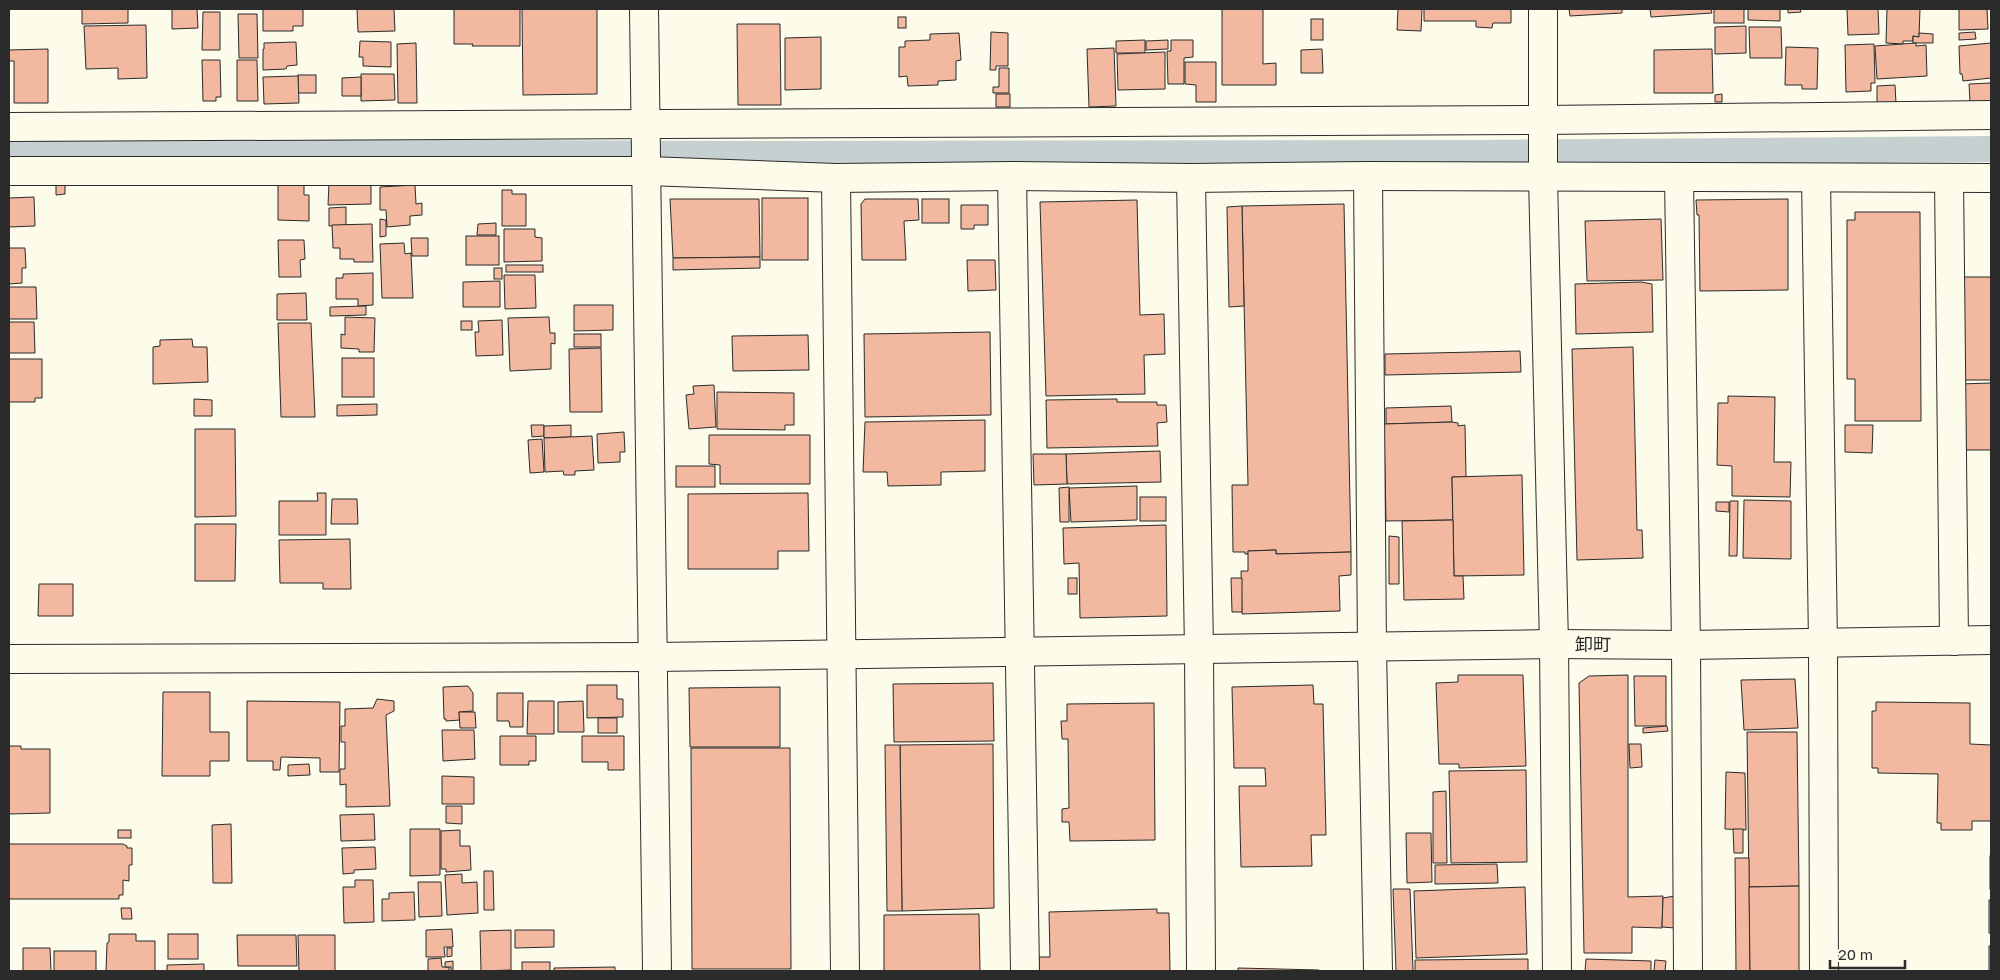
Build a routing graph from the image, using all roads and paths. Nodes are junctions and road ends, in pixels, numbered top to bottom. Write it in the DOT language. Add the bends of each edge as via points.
graph roads {
  1 [pos="644,9"];
  2 [pos="1543,9"];
  3 [pos="1991,115"];
  4 [pos="9,127"];
  5 [pos="1544,127"];
  6 [pos="646,129"];
  7 [pos="647,168"];
  8 [pos="1543,170"];
  9 [pos="9,171"];
  10 [pos="1012,176"];
  11 [pos="1368,176"];
  12 [pos="1679,177"];
  13 [pos="836,178"];
  14 [pos="1190,178"];
  15 [pos="1816,178"];
  16 [pos="1949,178"];
  17 [pos="1991,178"];
  18 [pos="1991,640"];
  19 [pos="1954,641"];
  20 [pos="1823,643"];
  21 [pos="1554,644"];
  22 [pos="1686,645"];
  23 [pos="1372,647"];
  24 [pos="1199,650"];
  25 [pos="1020,652"];
  26 [pos="841,655"];
  27 [pos="654,657"];
  28 [pos="9,659"];
  29 [pos="657,971"];
  30 [pos="845,971"];
  31 [pos="1025,971"];
  32 [pos="1201,971"];
  33 [pos="1378,971"];
  34 [pos="1556,971"];
  35 [pos="1688,971"];
  36 [pos="1824,971"];
  1 -- 6 [label="street"];
  2 -- 5 [label="street"];
  3 -- 5 [label="street"];
  4 -- 6 [label="street"];
  5 -- 6 [label="street"];
  5 -- 8 [label="street"];
  6 -- 7 [label="street"];
  7 -- 9 [label="street"];
  7 -- 13 [label="street"];
  7 -- 27 [label="street"];
  8 -- 11 [label="street"];
  8 -- 12 [label="street"];
  8 -- 21 [label="street"];
  10 -- 13 [label="street"];
  10 -- 14 [label="street"];
  10 -- 25 [label="street"];
  11 -- 14 [label="street"];
  11 -- 23 [label="street"];
  12 -- 15 [label="street"];
  12 -- 22 [label="street"];
  13 -- 26 [label="street"];
  14 -- 24 [label="street"];
  15 -- 16 [label="street"];
  15 -- 20 [label="street"];
  16 -- 17 [label="street"];
  16 -- 19 [label="street"];
  18 -- 19 [label="street"];
  19 -- 20 [label="street"];
  20 -- 22 [label="street"];
  20 -- 36 [label="street"];
  21 -- 22 [label="street"];
  21 -- 23 [label="street"];
  21 -- 34 [label="street"];
  22 -- 35 [label="street"];
  23 -- 24 [label="street"];
  23 -- 33 [label="street"];
  24 -- 25 [label="street"];
  24 -- 32 [label="street"];
  25 -- 26 [label="street"];
  25 -- 31 [label="street"];
  26 -- 27 [label="street"];
  26 -- 30 [label="street"];
  27 -- 28 [label="street"];
  27 -- 29 [label="street"];
}
